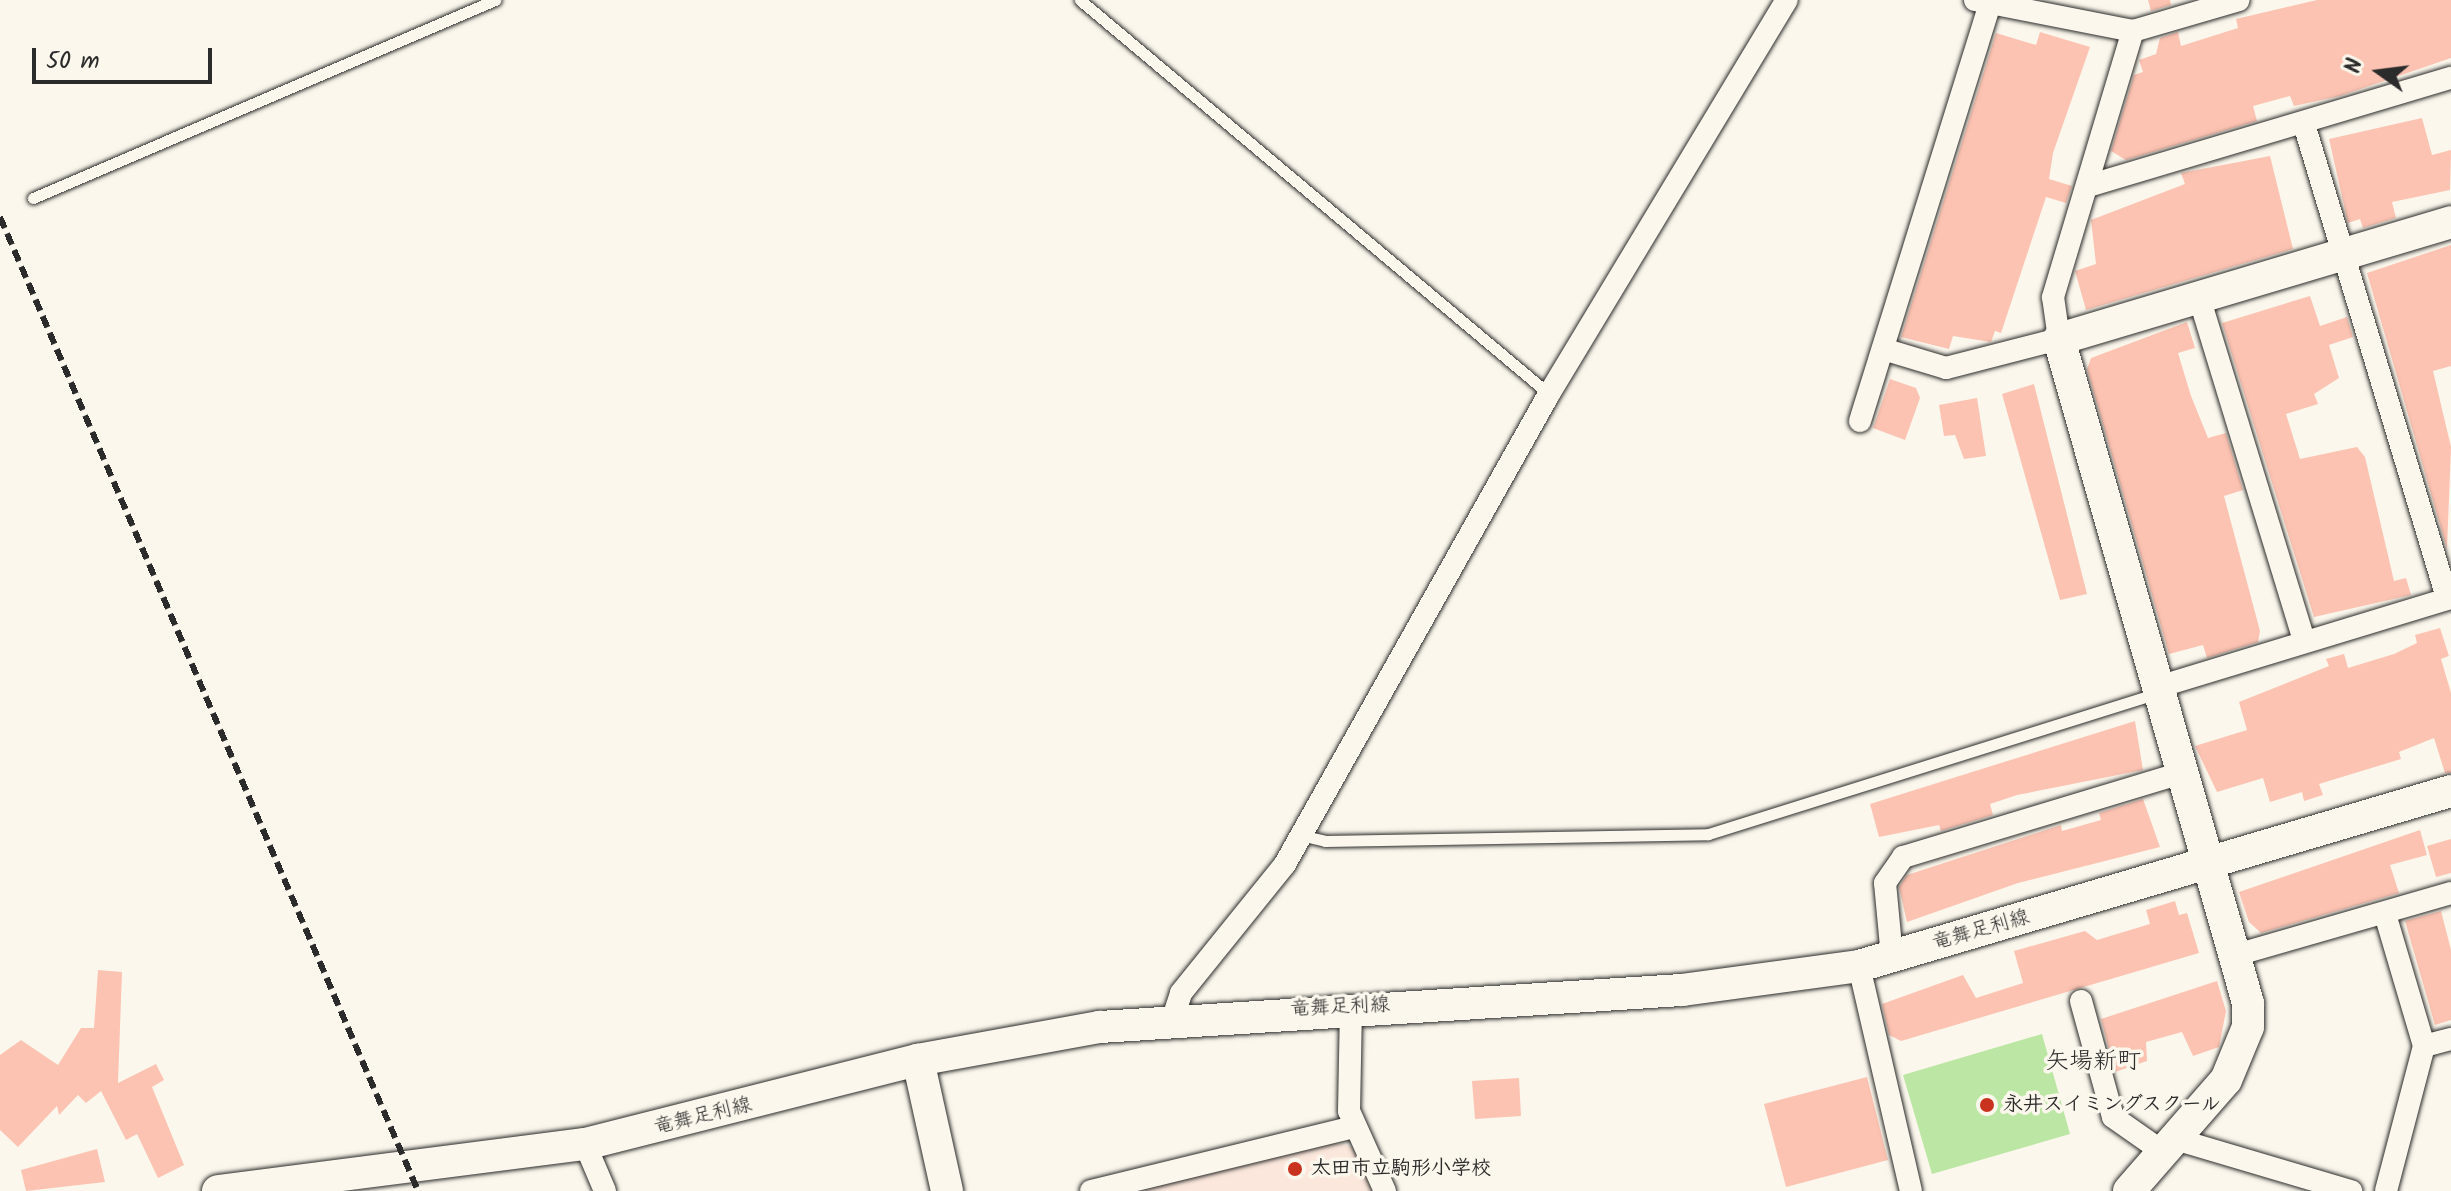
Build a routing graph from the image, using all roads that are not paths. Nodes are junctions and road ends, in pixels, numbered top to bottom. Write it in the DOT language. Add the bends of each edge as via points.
graph roads {
  1 [pos="495,0"];
  2 [pos="1080,0"];
  3 [pos="1787,0"];
  4 [pos="2239,0"];
  5 [pos="1982,4"];
  6 [pos="2133,31"];
  7 [pos="2451,78"];
  8 [pos="2304,124"];
  9 [pos="2088,186"];
  10 [pos="33,198"];
  11 [pos="2451,222"];
  12 [pos="2343,254"];
  13 [pos="2199,297"];
  14 [pos="2059,339"];
  15 [pos="1883,349"];
  16 [pos="1549,394"];
  17 [pos="1860,421"];
  18 [pos="2449,598"];
  19 [pos="2304,641"];
  20 [pos="2158,690"];
  21 [pos="2182,773"];
  22 [pos="2451,791"];
  23 [pos="1300,835"];
  24 [pos="2208,864"];
  25 [pos="2451,893"];
  26 [pos="2385,914"];
  27 [pos="2236,955"];
  28 [pos="1892,957"];
  29 [pos="1859,966"];
  30 [pos="2081,1001"];
  31 [pos="1351,1007"];
  32 [pos="1173,1018"];
  33 [pos="2451,1039"];
  34 [pos="2424,1046"];
  35 [pos="918,1060"];
  36 [pos="1353,1127"];
  37 [pos="585,1144"];
  38 [pos="2169,1145"];
  39 [pos="218,1191"];
  40 [pos="605,1191"];
  41 [pos="947,1191"];
  42 [pos="1091,1191"];
  43 [pos="1385,1191"];
  44 [pos="1910,1191"];
  45 [pos="2129,1191"];
  46 [pos="2351,1191"];
  47 [pos="2386,1191"];
  1 -- 10 [label="lane"];
  2 -- 16 [label="lane"];
  3 -- 16 [label="street"];
  4 -- 6 [label="street"];
  5 -- 6 [label="street"];
  5 -- 15 [label="street"];
  6 -- 9 [label="street"];
  7 -- 8 [label="street"];
  8 -- 9 [label="street"];
  8 -- 12 [label="street"];
  9 -- 14 [label="street" via="2053,297"];
  11 -- 12 [label="main road"];
  12 -- 13 [label="main road"];
  12 -- 18 [label="street"];
  13 -- 14 [label="main road"];
  13 -- 19 [label="street"];
  14 -- 15 [label="street" via="1946,368"];
  14 -- 20 [label="main road"];
  15 -- 17 [label="street"];
  16 -- 23 [label="street"];
  18 -- 19 [label="street"];
  19 -- 20 [label="street"];
  20 -- 21 [label="main road"];
  20 -- 23 [label="lane" via="1708,834 1325,841"];
  21 -- 24 [label="main road"];
  21 -- 28 [label="street" via="1903,857 1885,883"];
  22 -- 24 [label="main road, 竜舞足利線"];
  23 -- 32 [label="street" via="1181,993"];
  24 -- 27 [label="main road"];
  24 -- 28 [label="main road, 竜舞足利線"];
  25 -- 26 [label="street"];
  26 -- 27 [label="street"];
  26 -- 34 [label="street"];
  27 -- 38 [label="main road" via="2248,1003 2240,1057"];
  28 -- 29 [label="main road, 竜舞足利線"];
  29 -- 31 [label="main road, 竜舞足利線" via="1682,990"];
  29 -- 44 [label="street"];
  30 -- 38 [label="street" via="2113,1117"];
  31 -- 32 [label="main road, 竜舞足利線"];
  31 -- 36 [label="street"];
  32 -- 35 [label="main road, 竜舞足利線"];
  33 -- 34 [label="street"];
  34 -- 47 [label="street"];
  35 -- 37 [label="main road, 竜舞足利線"];
  35 -- 41 [label="main road"];
  36 -- 42 [label="street"];
  36 -- 43 [label="street"];
  37 -- 39 [label="main road, 竜舞足利線"];
  37 -- 40 [label="street"];
  38 -- 45 [label="main road"];
  38 -- 46 [label="street"];
}
